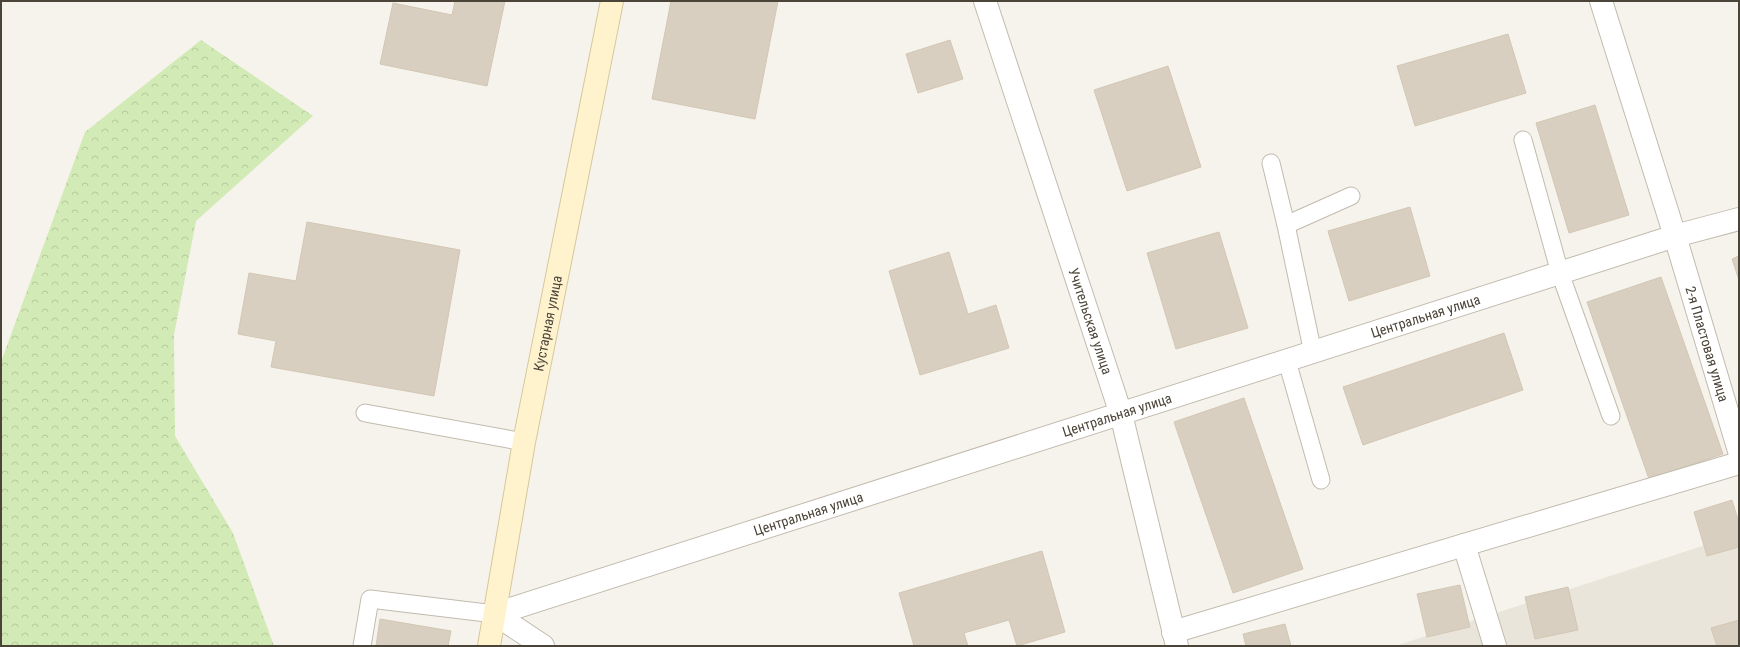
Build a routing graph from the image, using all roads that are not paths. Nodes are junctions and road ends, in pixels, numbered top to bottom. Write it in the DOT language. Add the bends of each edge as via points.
graph roads {
  1 [pos="612,1"];
  2 [pos="985,1"];
  3 [pos="1601,1"];
  4 [pos="1523,140"];
  5 [pos="1271,162"];
  6 [pos="1351,196"];
  7 [pos="1739,219"];
  8 [pos="1286,225"];
  9 [pos="1675,236"];
  10 [pos="1560,273"];
  11 [pos="1313,352"];
  12 [pos="1287,361"];
  13 [pos="365,413"];
  14 [pos="1121,414"];
  15 [pos="1611,416"];
  16 [pos="524,442"];
  17 [pos="1739,451"];
  18 [pos="1739,463"];
  19 [pos="1321,480"];
  20 [pos="1464,545"];
  21 [pos="495,614"];
  22 [pos="1175,639"];
  23 [pos="362,646"];
  24 [pos="489,646"];
  25 [pos="543,646"];
  26 [pos="1495,646"];
  1 -- 16 [label="main road, Кустарная улица"];
  2 -- 14 [label="street, Учительская улица"];
  3 -- 9 [label="street, 2-я Пластовая улица"];
  4 -- 10 [label="lane"];
  5 -- 8 [label="lane"];
  6 -- 8 [label="lane"];
  7 -- 9 [label="street, Центральная улица"];
  8 -- 11 [label="lane"];
  9 -- 10 [label="street, Центральная улица"];
  9 -- 17 [label="street, 2-я Пластовая улица"];
  10 -- 11 [label="street, Центральная улица"];
  10 -- 15 [label="lane"];
  11 -- 12 [label="street, Центральная улица"];
  12 -- 14 [label="street, Центральная улица"];
  12 -- 19 [label="lane"];
  13 -- 16 [label="lane"];
  14 -- 21 [label="street, Центральная улица"];
  14 -- 22 [label="street, Учительская улица"];
  16 -- 21 [label="main road, Кустарная улица"];
  18 -- 20 [label="street"];
  20 -- 22 [label="street"];
  20 -- 26 [label="street"];
  21 -- 23 [label="lane" via="370,599"];
  21 -- 24 [label="main road, Кустарная улица"];
  21 -- 25 [label="street"];
}
